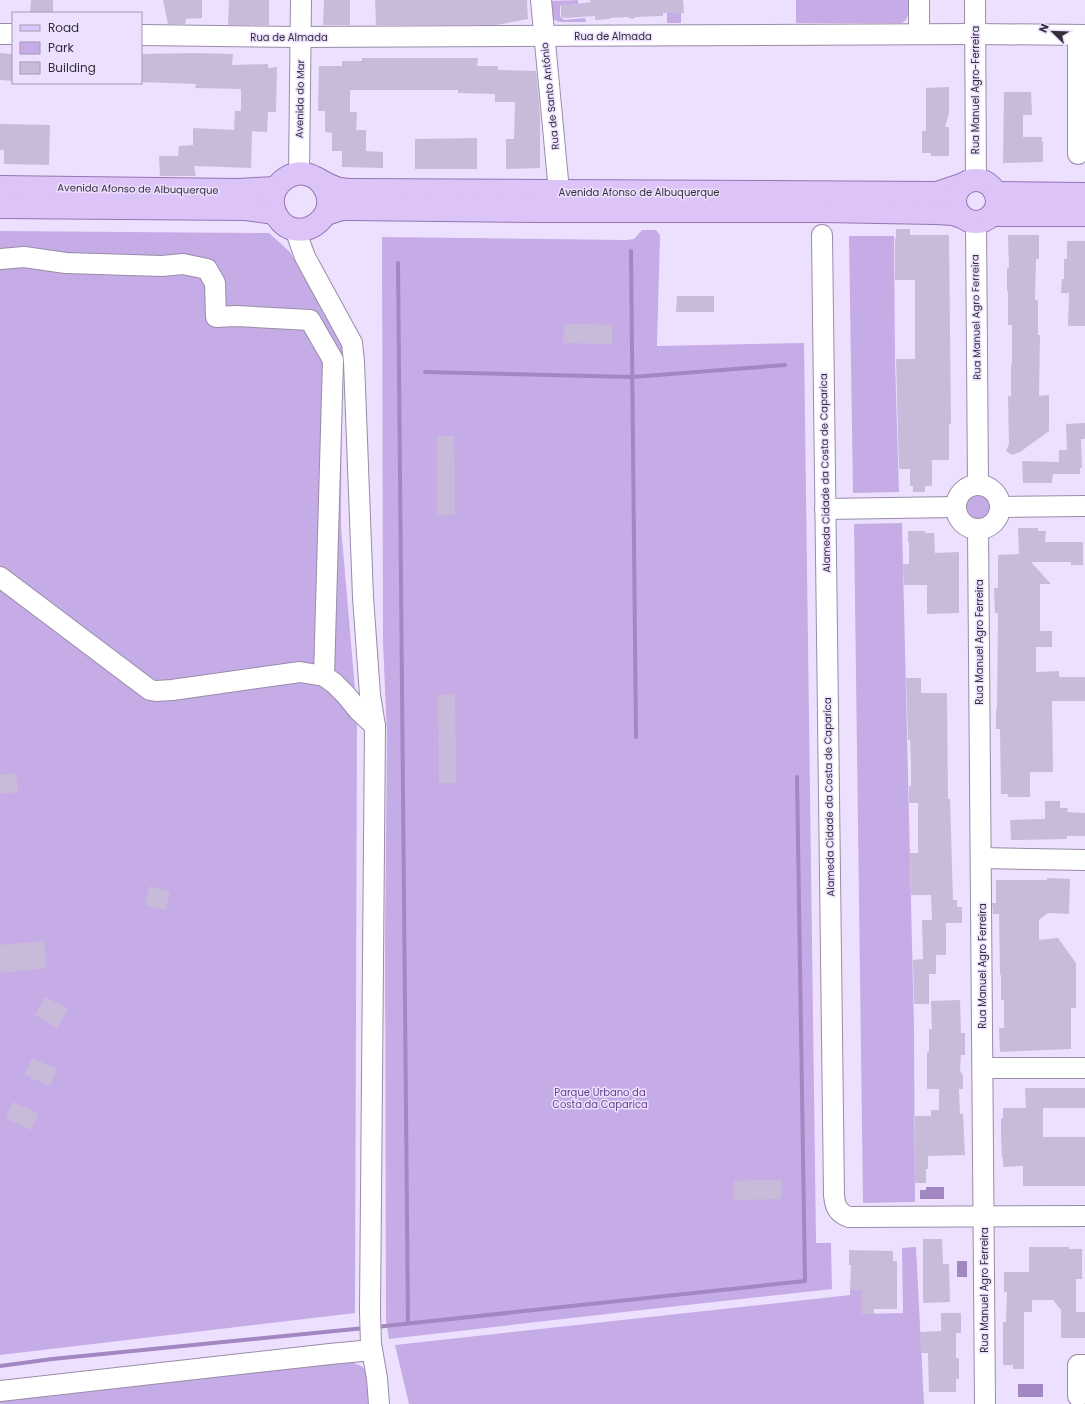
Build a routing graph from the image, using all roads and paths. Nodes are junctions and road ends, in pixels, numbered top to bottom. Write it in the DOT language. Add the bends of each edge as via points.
graph roads {
  1 [pos="301,0"];
  2 [pos="541,0"];
  3 [pos="919,0"];
  4 [pos="975,0"];
  5 [pos="0,34"];
  6 [pos="12,34"];
  7 [pos="919,34"];
  8 [pos="976,34"];
  9 [pos="1082,35"];
  10 [pos="142,36"];
  11 [pos="544,36"];
  12 [pos="300,37"];
  13 [pos="1078,154"];
  14 [pos="307,176"];
  15 [pos="970,183"];
  16 [pos="0,187"];
  17 [pos="276,188"];
  18 [pos="559,191"];
  19 [pos="995,193"];
  20 [pos="1085,194"];
  21 [pos="0,206"];
  22 [pos="275,213"];
  23 [pos="326,214"];
  24 [pos="1085,215"];
  25 [pos="977,219"];
  26 [pos="296,229"];
  27 [pos="822,235"];
  28 [pos="0,259"];
  29 [pos="978,484"];
  30 [pos="1085,506"];
  31 [pos="956,507"];
  32 [pos="1000,507"];
  33 [pos="825,509"];
  34 [pos="978,529"];
  35 [pos="0,577"];
  36 [pos="324,676"];
  37 [pos="375,726"];
  38 [pos="981,858"];
  39 [pos="1085,860"];
  40 [pos="983,1068"];
  41 [pos="1085,1068"];
  42 [pos="984,1216"];
  43 [pos="1085,1216"];
  44 [pos="372,1347"];
  45 [pos="1085,1365"];
  46 [pos="0,1391"];
  47 [pos="1078,1396"];
  48 [pos="379,1404"];
  49 [pos="985,1404"];
  1 -- 12 [label="street, Avenida do Mar"];
  2 -- 11 [label="street, Rua de Santo António"];
  3 -- 7 [label="street"];
  4 -- 8 [label="street, Rua Manuel Agro-Ferreira"];
  5 -- 6 [label="street"];
  7 -- 8 [label="street, Rua de Almada"];
  7 -- 11 [label="street, Rua de Almada"];
  8 -- 9 [label="street, Rua de Almada"];
  8 -- 15 [label="street, Rua Manuel Agro-Ferreira"];
  9 -- 13 [label="street"];
  10 -- 12 [label="street, Rua de Almada"];
  11 -- 12 [label="street, Rua de Almada"];
  11 -- 18 [label="street, Rua de Santo António"];
  12 -- 14 [label="street, Avenida do Mar"];
  14 -- 17 [label="main road" via="290,176"];
  14 -- 18 [label="main road, Avenida Afonso de Albuquerque" via="333,187 355,190"];
  14 -- 23 [label="main road" via="322,184 327,191"];
  15 -- 18 [label="main road, Avenida Afonso de Albuquerque" via="937,193"];
  15 -- 19 [label="main road" via="988,184"];
  15 -- 25 [label="main road, Rua Manuel Agro-Ferreira" via="956,195 955,201 959,214"];
  16 -- 17 [label="main road, Avenida Afonso de Albuquerque" via="237,190"];
  17 -- 22 [label="main road" via="273,200"];
  19 -- 20 [label="main road"];
  19 -- 25 [label="main road" via="996,205"];
  21 -- 22 [label="main road, Avenida Afonso de Albuquerque" via="246,209"];
  22 -- 26 [label="main road" via="283,223"];
  23 -- 25 [label="main road, Avenida Afonso de Albuquerque" via="342,209 822,211 936,213"];
  23 -- 26 [label="main road, Avenida Afonso de Albuquerque" via="313,227"];
  24 -- 25 [label="main road, Avenida Afonso de Albuquerque" via="994,215"];
  25 -- 29 [label="street, Rua Manuel Agro Ferreira"];
  26 -- 37 [label="street" via="305,257 352,343 363,597 370,695"];
  27 -- 33 [label="street, Alameda Cidade da Costa de Caparica"];
  28 -- 36 [label="street" via="24,257 66,263 162,266 184,264 207,269 215,283 216,317 310,320 333,360"];
  29 -- 31 [label="street" via="964,490"];
  29 -- 32 [label="street" via="993,490 999,499"];
  30 -- 32 [label="street"];
  31 -- 33 [label="street"];
  31 -- 34 [label="street" via="964,523"];
  32 -- 34 [label="street" via="999,514 992,523"];
  33 -- 42 [label="street, Alameda Cidade da Costa de Caparica" via="835,1205 839,1212 849,1217"];
  34 -- 38 [label="street, Rua Manuel Agro Ferreira"];
  35 -- 36 [label="street" via="156,692 300,672"];
  36 -- 37 [label="street" via="334,683"];
  37 -- 44 [label="street" via="370,1312"];
  38 -- 39 [label="street"];
  38 -- 40 [label="street, Rua Manuel Agro Ferreira"];
  40 -- 41 [label="street"];
  40 -- 42 [label="street, Rua Manuel Agro Ferreira"];
  42 -- 43 [label="street, Alameda Cidade da Costa de Caparica"];
  42 -- 49 [label="street, Rua Manuel Agro Ferreira"];
  44 -- 46 [label="street" via="330,1354"];
  44 -- 48 [label="street"];
  45 -- 47 [label="street" via="1078,1366"];
}
